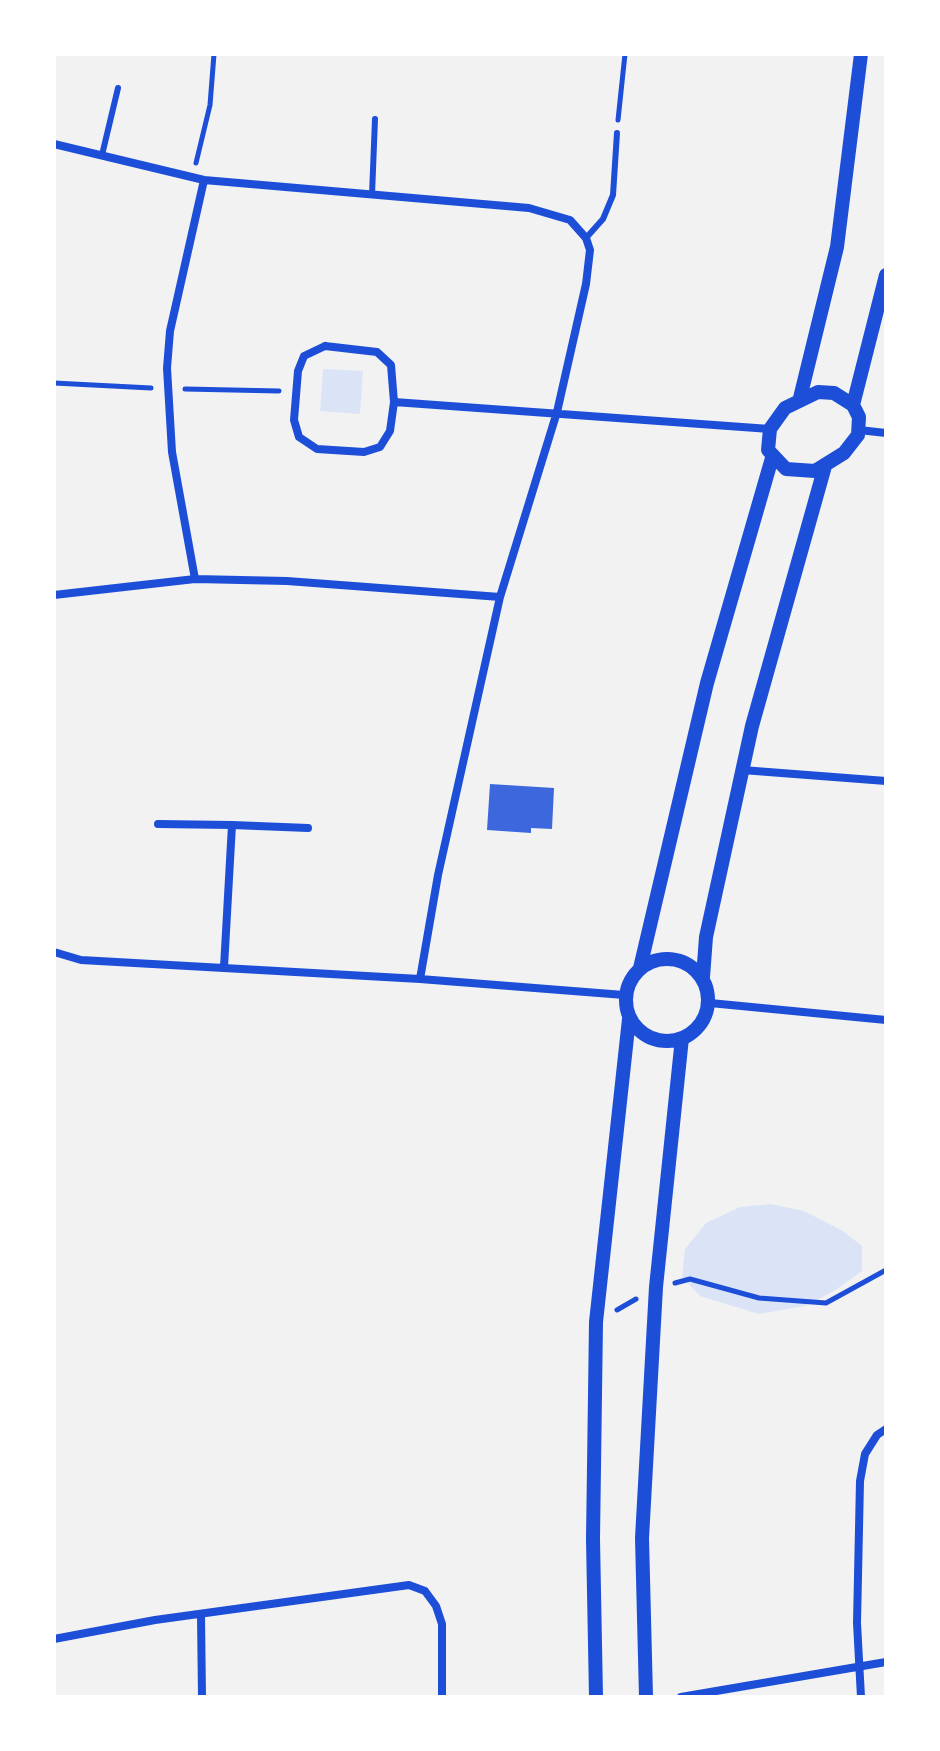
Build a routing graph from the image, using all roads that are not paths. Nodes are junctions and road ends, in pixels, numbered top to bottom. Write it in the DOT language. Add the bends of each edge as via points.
graph roads {
  1 [pos="861,54"];
  2 [pos="118,88"];
  3 [pos="375,119"];
  4 [pos="617,133"];
  5 [pos="54,144"];
  6 [pos="102,155"];
  7 [pos="204,180"];
  8 [pos="372,195"];
  9 [pos="586,238"];
  10 [pos="886,275"];
  11 [pos="800,398"];
  12 [pos="394,402"];
  13 [pos="853,405"];
  14 [pos="557,412"];
  15 [pos="770,429"];
  16 [pos="859,430"];
  17 [pos="886,433"];
  18 [pos="772,458"];
  19 [pos="825,466"];
  20 [pos="195,579"];
  21 [pos="54,595"];
  22 [pos="500,597"];
  23 [pos="742,770"];
  24 [pos="886,781"];
  25 [pos="158,824"];
  26 [pos="232,825"];
  27 [pos="308,828"];
  28 [pos="54,952"];
  29 [pos="224,967"];
  30 [pos="640,968"];
  31 [pos="703,977"];
  32 [pos="420,979"];
  33 [pos="624,995"];
  34 [pos="710,1003"];
  35 [pos="629,1019"];
  36 [pos="886,1020"];
  37 [pos="682,1038"];
  38 [pos="886,1429"];
  39 [pos="201,1616"];
  40 [pos="54,1639"];
  41 [pos="886,1662"];
  42 [pos="859,1666"];
  43 [pos="202,1697"];
  44 [pos="442,1697"];
  45 [pos="596,1697"];
  46 [pos="646,1697"];
  47 [pos="681,1697"];
  48 [pos="861,1697"];
  1 -- 11 [label="street" via="837,247"];
  2 -- 6 [label="lane"];
  3 -- 8 [label="lane"];
  4 -- 9 [label="lane" via="613,195 603,219"];
  5 -- 6 [label="street"];
  6 -- 7 [label="street"];
  7 -- 8 [label="street"];
  7 -- 20 [label="street" via="170,331 167,368 172,452"];
  8 -- 9 [label="street" via="529,208 570,220"];
  9 -- 14 [label="street" via="590,264"];
  10 -- 13 [label="street"];
  11 -- 13 [label="street" via="825,392"];
  11 -- 15 [label="street"];
  12 -- 12 [label="street" via="386,441 374,450 317,449 304,443 295,428 298,371 304,356 316,347 383,355 394,371"];
  12 -- 14 [label="street"];
  13 -- 16 [label="street"];
  14 -- 15 [label="street"];
  14 -- 22 [label="street"];
  15 -- 18 [label="street"];
  16 -- 17 [label="street"];
  16 -- 19 [label="street" via="850,447"];
  18 -- 19 [label="street" via="797,473"];
  18 -- 30 [label="street" via="707,683"];
  19 -- 23 [label="street"];
  20 -- 21 [label="street"];
  20 -- 22 [label="street"];
  22 -- 32 [label="street"];
  23 -- 24 [label="street"];
  23 -- 31 [label="street" via="706,937"];
  25 -- 26 [label="street"];
  26 -- 27 [label="street"];
  26 -- 29 [label="street"];
  28 -- 29 [label="street" via="81,960"];
  29 -- 32 [label="street"];
  30 -- 31 [label="street" via="653,962 680,963"];
  30 -- 33 [label="street"];
  31 -- 34 [label="street"];
  32 -- 33 [label="street"];
  33 -- 35 [label="street"];
  34 -- 36 [label="street"];
  34 -- 37 [label="street" via="702,1025"];
  35 -- 37 [label="street" via="653,1036"];
  35 -- 45 [label="street" via="596,1322"];
  37 -- 46 [label="street" via="656,1287 642,1538"];
  38 -- 42 [label="street" via="865,1454 860,1481"];
  39 -- 40 [label="street"];
  39 -- 43 [label="street"];
  39 -- 44 [label="street" via="409,1585 425,1591 442,1624"];
  41 -- 42 [label="street"];
  42 -- 47 [label="street"];
  42 -- 48 [label="street"];
}
